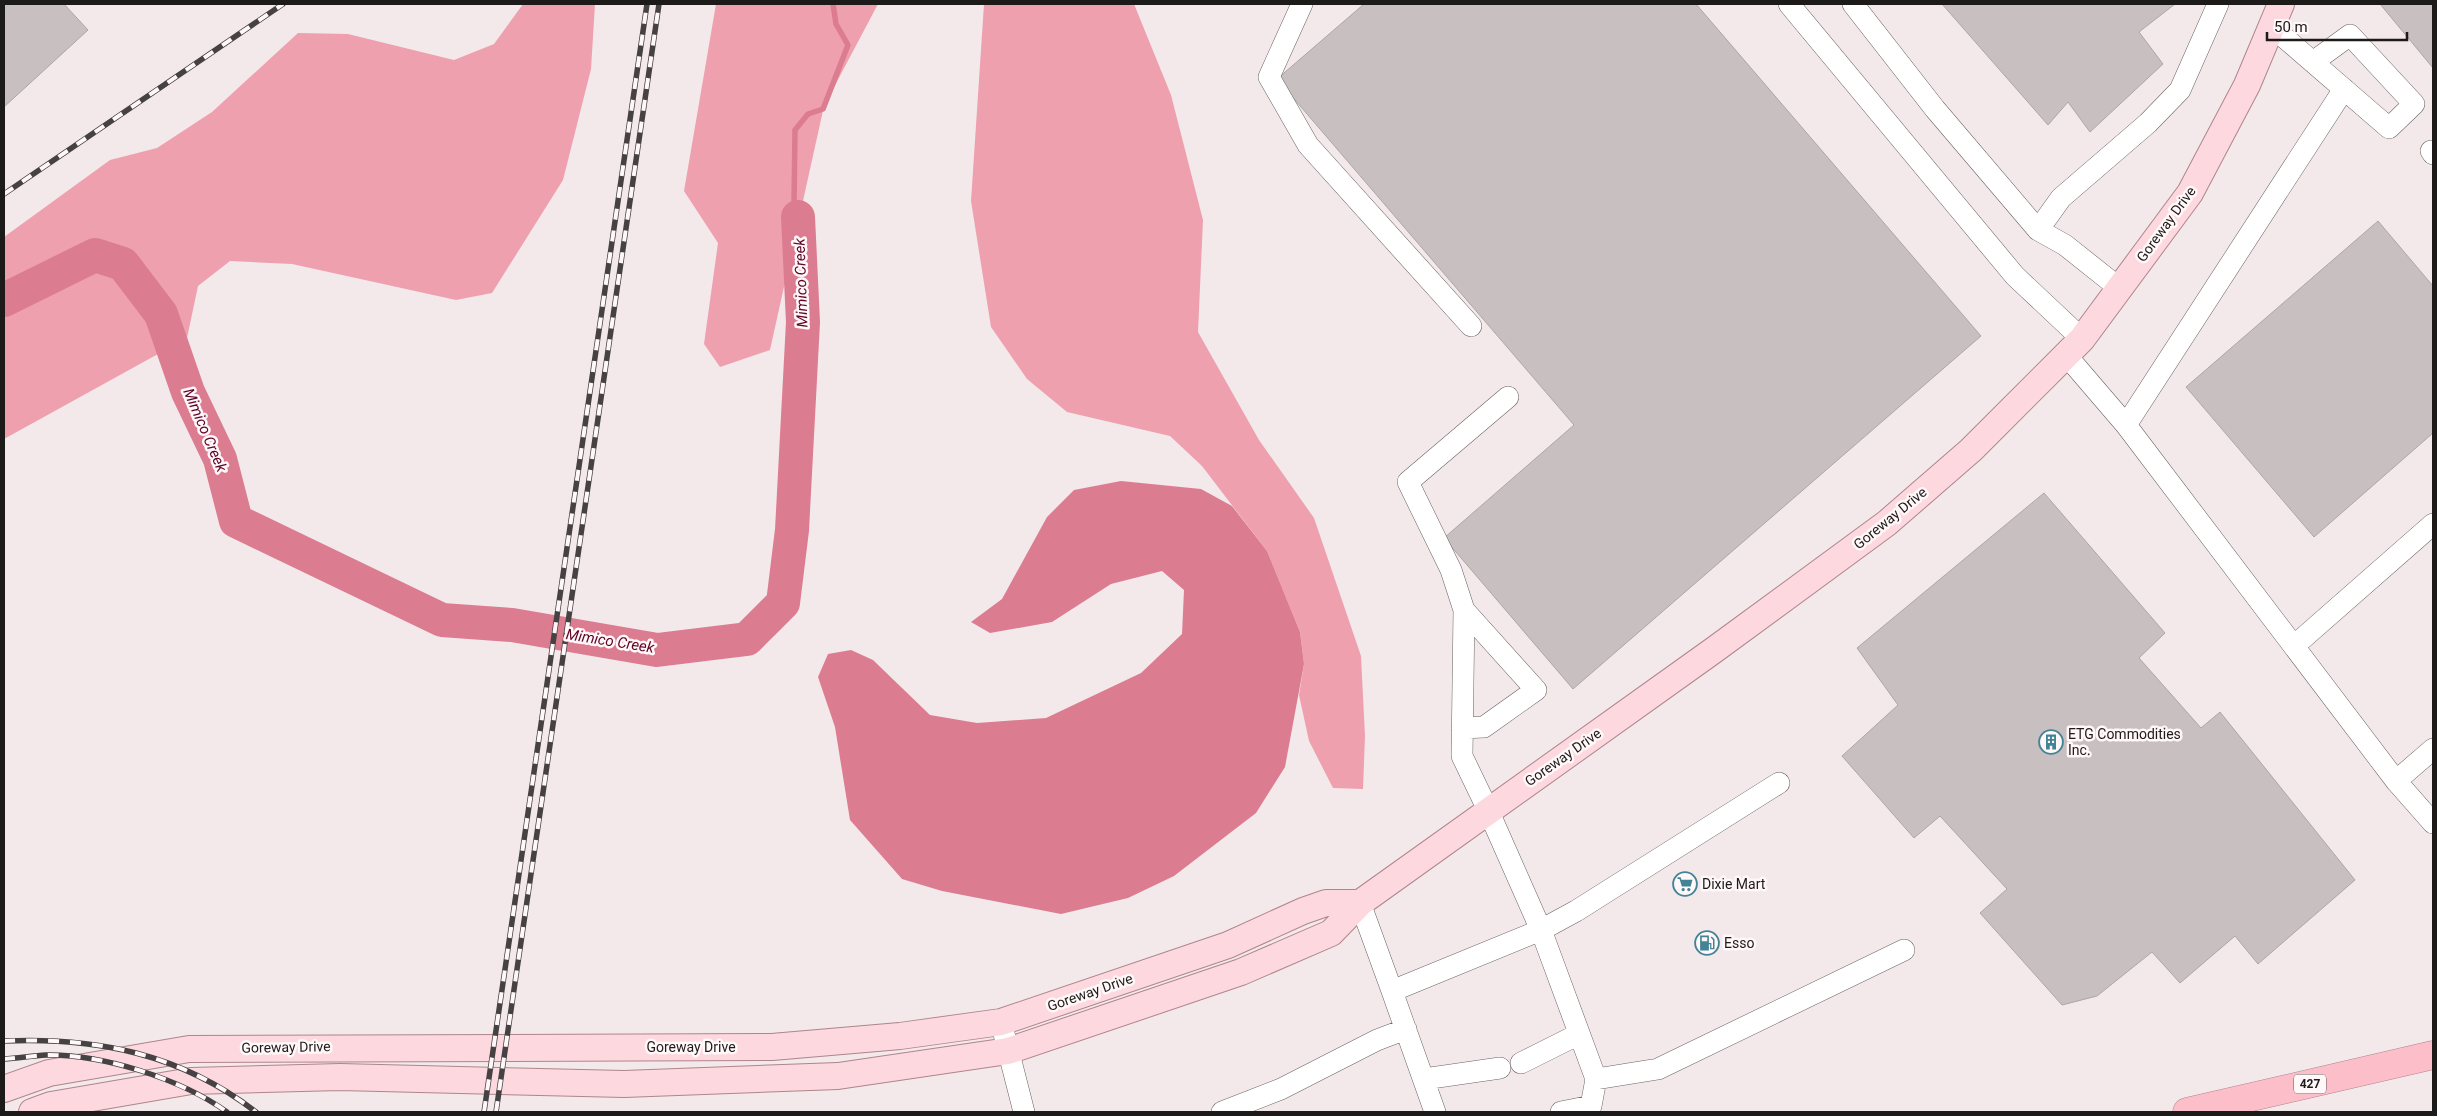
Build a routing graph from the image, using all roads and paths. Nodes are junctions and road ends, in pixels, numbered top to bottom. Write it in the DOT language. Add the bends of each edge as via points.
graph roads {
  1 [pos="1302,4"];
  2 [pos="1789,4"];
  3 [pos="1853,4"];
  4 [pos="2218,4"];
  5 [pos="2276,15"];
  6 [pos="2314,62"];
  7 [pos="2344,89"];
  8 [pos="2038,230"];
  9 [pos="2119,288"];
  10 [pos="1471,326"];
  11 [pos="2074,347"];
  12 [pos="1508,396"];
  13 [pos="2126,425"];
  14 [pos="2433,524"];
  15 [pos="1464,610"];
  16 [pos="2294,646"];
  17 [pos="1462,728"];
  18 [pos="2433,749"];
  19 [pos="2396,782"];
  20 [pos="1779,783"];
  21 [pos="1488,810"];
  22 [pos="2433,823"];
  23 [pos="1360,903"];
  24 [pos="1541,930"];
  25 [pos="1904,950"];
  26 [pos="1392,991"];
  27 [pos="1001,1022"];
  28 [pos="1406,1030"];
  29 [pos="1579,1034"];
  30 [pos="1008,1051"];
  31 [pos="2433,1056"];
  32 [pos="1521,1063"];
  33 [pos="1500,1068"];
  34 [pos="1424,1079"];
  35 [pos="1596,1079"];
  36 [pos="4,1089"];
  37 [pos="32,1112"];
  38 [pos="1024,1112"];
  39 [pos="1222,1112"];
  40 [pos="1435,1112"];
  41 [pos="1561,1112"];
  42 [pos="2187,1112"];
  1 -- 10 [label="street" via="1269,77 1308,145"];
  2 -- 11 [label="street"];
  3 -- 8 [label="street" via="1935,109"];
  4 -- 8 [label="street" via="2180,90 2148,124 2061,198"];
  5 -- 6 [label="street"];
  5 -- 9 [label="main road, Goreway Drive" via="2247,85 2190,193"];
  6 -- 7 [label="street"];
  6 -- 7 [label="street" via="2350,36 2414,104 2389,128"];
  7 -- 13 [label="street"];
  8 -- 9 [label="street" via="2066,245"];
  9 -- 11 [label="main road, Goreway Drive"];
  11 -- 13 [label="street"];
  11 -- 21 [label="main road, Goreway Drive" via="1971,450 1887,523"];
  12 -- 15 [label="street" via="1408,482 1451,570"];
  13 -- 16 [label="street"];
  14 -- 16 [label="street"];
  15 -- 17 [label="street"];
  15 -- 17 [label="street" via="1536,690 1484,726"];
  16 -- 19 [label="street"];
  17 -- 21 [label="street" via="1462,756"];
  18 -- 19 [label="street"];
  19 -- 22 [label="street"];
  20 -- 24 [label="street"];
  21 -- 23 [label="main road, Goreway Drive"];
  21 -- 24 [label="street"];
  23 -- 26 [label="street"];
  23 -- 27 [label="main road, Goreway Drive" via="1326,903 1228,945"];
  23 -- 30 [label="main road, Goreway Drive" via="1331,933 1241,972"];
  24 -- 26 [label="street"];
  24 -- 29 [label="street"];
  25 -- 35 [label="street" via="1658,1069"];
  26 -- 28 [label="street"];
  27 -- 30 [label="street"];
  27 -- 36 [label="main road, Goreway Drive" via="900,1036 772,1047 189,1049 49,1073"];
  28 -- 34 [label="street"];
  28 -- 39 [label="street" via="1377,1040 1280,1090"];
  29 -- 32 [label="street"];
  29 -- 35 [label="street"];
  30 -- 37 [label="main road, Goreway Drive" via="838,1076 653,1083 340,1077 191,1081 51,1105"];
  30 -- 38 [label="street"];
  31 -- 42 [label="highway, 427"];
  33 -- 34 [label="street"];
  34 -- 40 [label="street"];
  35 -- 41 [label="street" via="1591,1106"];
}
